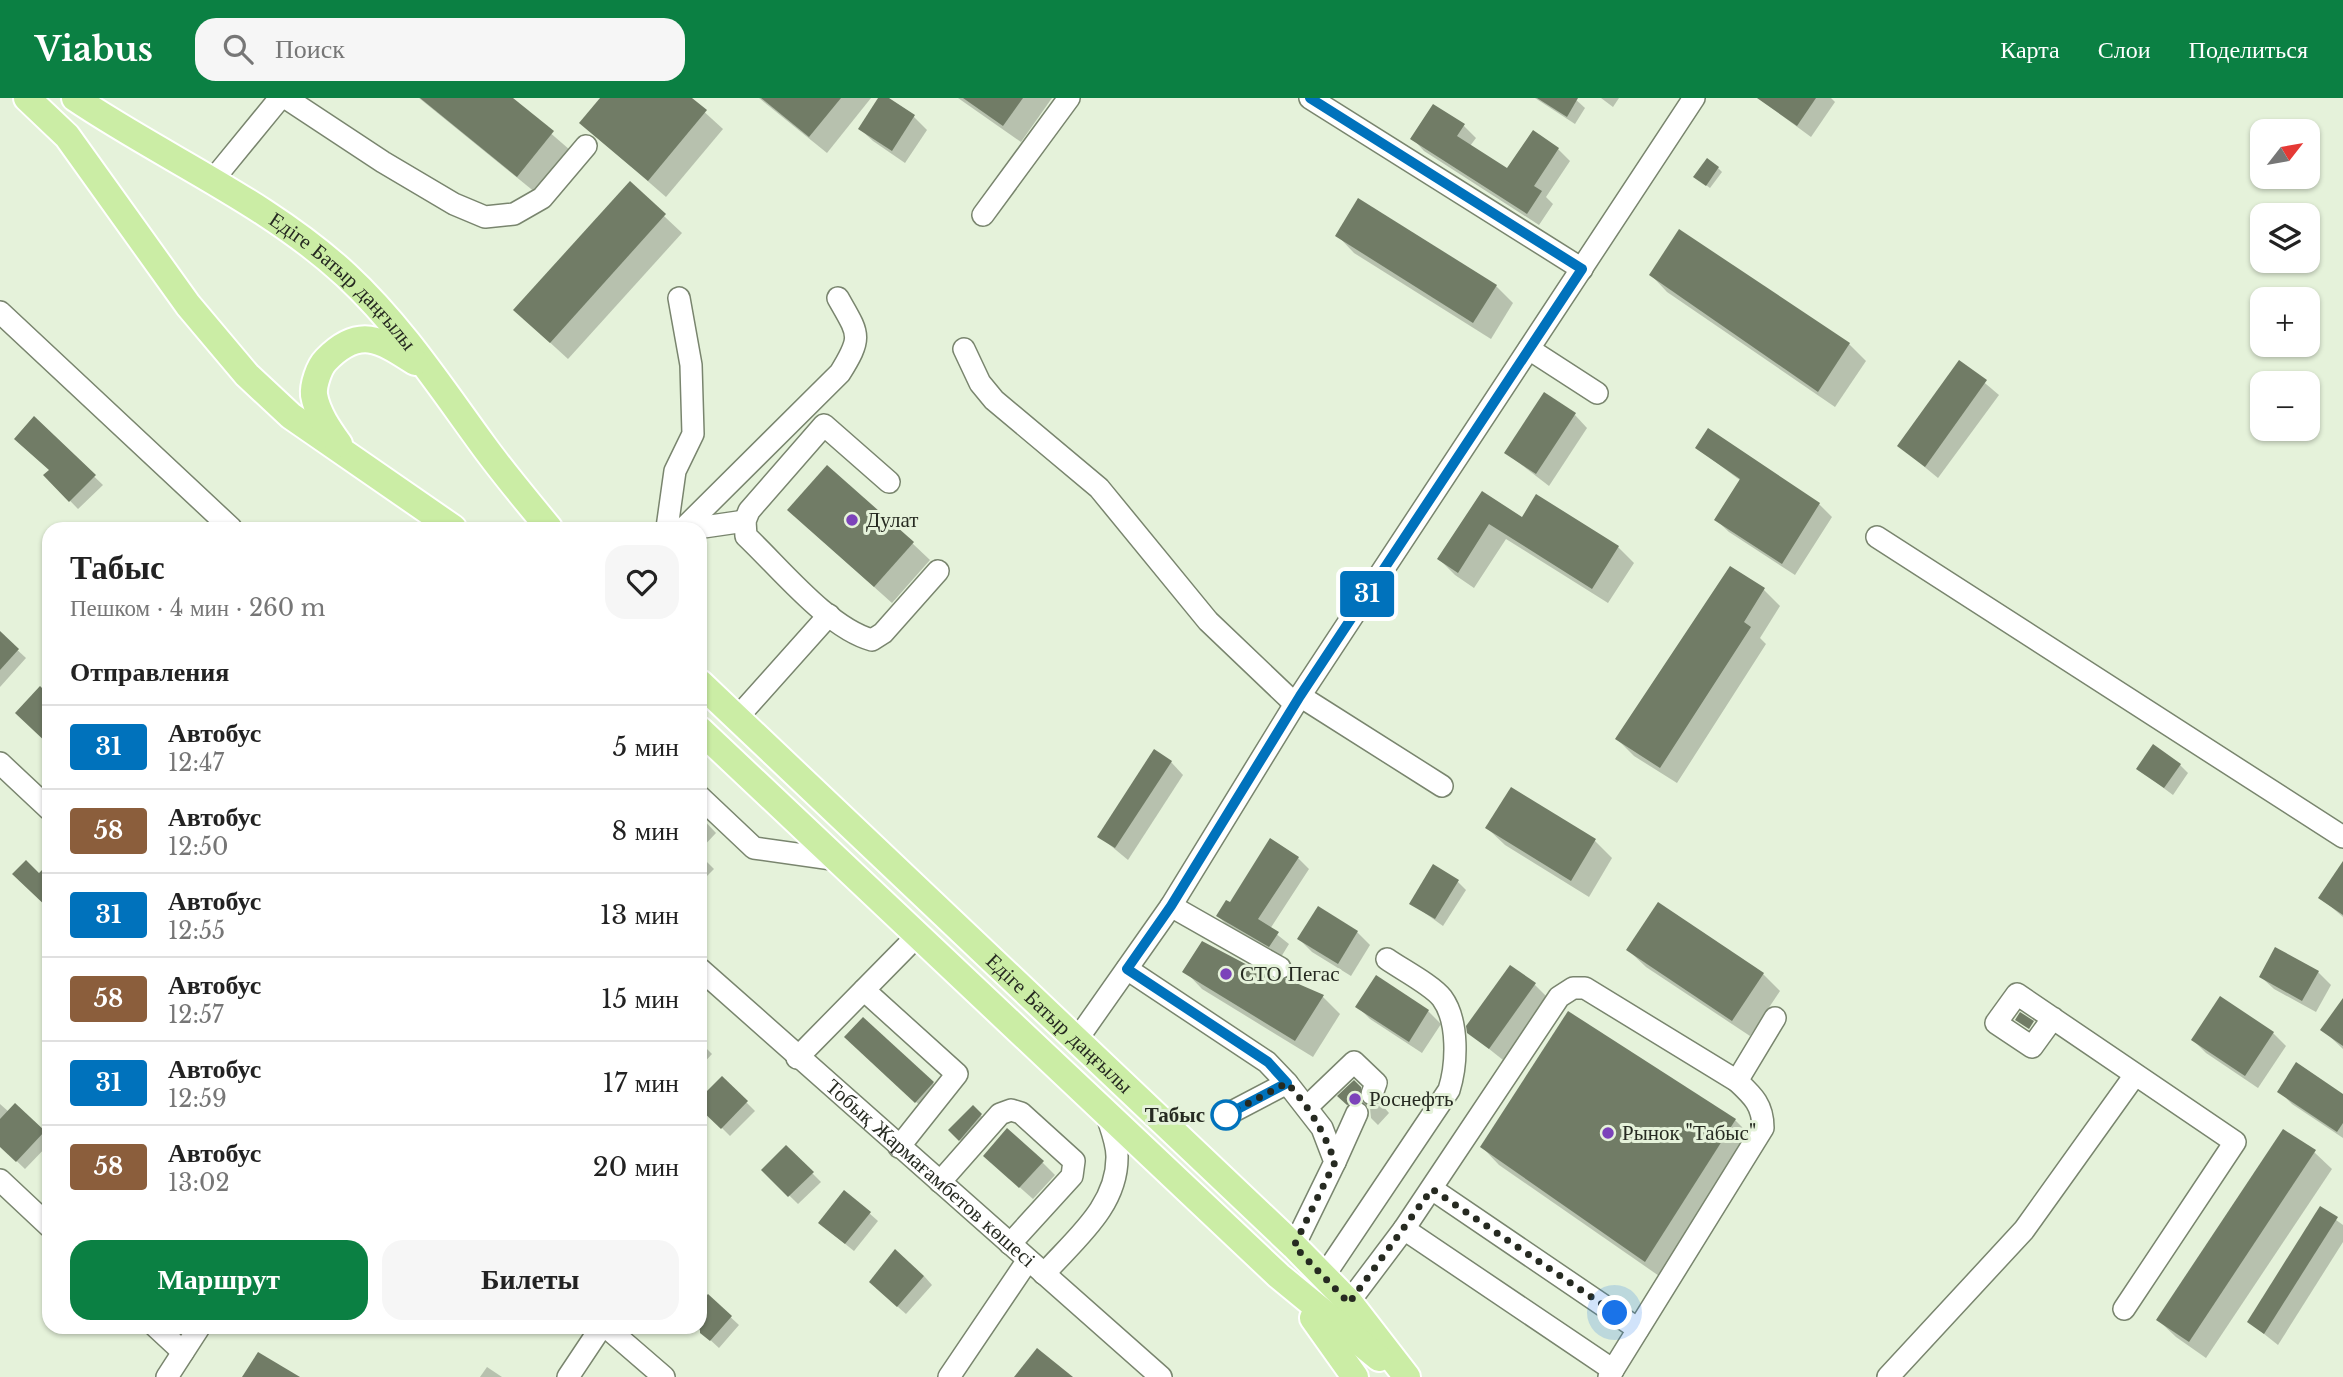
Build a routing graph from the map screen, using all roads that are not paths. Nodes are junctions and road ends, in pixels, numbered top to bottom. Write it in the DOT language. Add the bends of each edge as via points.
graph roads {
  1 [pos="27,98"];
  2 [pos="75,98"];
  3 [pos="280,98"];
  4 [pos="286,98"];
  5 [pos="1069,98"];
  6 [pos="1310,98"];
  7 [pos="1694,98"];
  8 [pos="586,146"];
  9 [pos="212,181"];
  10 [pos="983,215"];
  11 [pos="1582,269"];
  12 [pos="679,298"];
  13 [pos="838,298"];
  14 [pos="0,312"];
  15 [pos="964,349"];
  16 [pos="1529,349"];
  17 [pos="432,373"];
  18 [pos="1597,393"];
  19 [pos="347,455"];
  20 [pos="889,482"];
  21 [pos="745,521"];
  22 [pos="225,522"];
  23 [pos="444,522"];
  24 [pos="544,522"];
  25 [pos="668,522"];
  26 [pos="690,522"];
  27 [pos="707,527"];
  28 [pos="1877,537"];
  29 [pos="938,571"];
  30 [pos="829,615"];
  31 [pos="707,690"];
  32 [pos="1298,700"];
  33 [pos="736,719"];
  34 [pos="707,737"];
  35 [pos="0,763"];
  36 [pos="1442,786"];
  37 [pos="42,802"];
  38 [pos="707,804"];
  39 [pos="2343,836"];
  40 [pos="839,860"];
  41 [pos="1171,906"];
  42 [pos="918,935"];
  43 [pos="1387,959"];
  44 [pos="1280,968"];
  45 [pos="1127,969"];
  46 [pos="707,975"];
  47 [pos="864,990"];
  48 [pos="1775,1018"];
  49 [pos="2053,1018"];
  50 [pos="1076,1041"];
  51 [pos="797,1058"];
  52 [pos="2135,1075"];
  53 [pos="1737,1081"];
  54 [pos="1287,1083"];
  55 [pos="1371,1094"];
  56 [pos="1308,1106"];
  57 [pos="1106,1113"];
  58 [pos="1357,1113"];
  59 [pos="1226,1115"];
  60 [pos="899,1147"];
  61 [pos="1335,1162"];
  62 [pos="0,1180"];
  63 [pos="940,1182"];
  64 [pos="1432,1189"];
  65 [pos="42,1219"];
  66 [pos="1404,1229"];
  67 [pos="1010,1244"];
  68 [pos="1294,1246"];
  69 [pos="1036,1267"];
  70 [pos="1279,1276"];
  71 [pos="1324,1276"];
  72 [pos="1349,1303"];
  73 [pos="2124,1309"];
  74 [pos="1638,1329"];
  75 [pos="164,1334"];
  76 [pos="195,1334"];
  77 [pos="598,1334"];
  78 [pos="613,1334"];
  79 [pos="183,1352"];
  80 [pos="1611,1373"];
  81 [pos="167,1377"];
  82 [pos="568,1377"];
  83 [pos="664,1377"];
  84 [pos="949,1377"];
  85 [pos="1161,1377"];
  86 [pos="1355,1377"];
  87 [pos="1404,1377"];
  88 [pos="1888,1377"];
  1 -- 19 [label="main road" via="67,136 188,305 247,374 292,416"];
  2 -- 9 [label="main road, Едіге Батыр даңғылы"];
  3 -- 9 [label="street"];
  4 -- 8 [label="street" via="383,162 485,217 514,214 542,198"];
  5 -- 10 [label="street"];
  6 -- 11 [label="street"];
  7 -- 11 [label="street"];
  9 -- 17 [label="main road, Едіге Батыр даңғылы" via="294,234 345,274"];
  11 -- 16 [label="street"];
  12 -- 25 [label="street" via="691,366 693,435 675,471"];
  13 -- 26 [label="street" via="855,328 857,346 840,373"];
  14 -- 22 [label="street"];
  15 -- 32 [label="street" via="994,400 1099,488 1208,621"];
  16 -- 18 [label="street"];
  16 -- 32 [label="street"];
  17 -- 19 [label="main road" via="391,346 363,339 342,343 320,366 314,394 325,424"];
  17 -- 24 [label="main road, Едіге Батыр даңғылы"];
  19 -- 23 [label="main road"];
  20 -- 21 [label="street" via="824,425"];
  21 -- 27 [label="street"];
  21 -- 30 [label="street" via="746,536"];
  28 -- 39 [label="street"];
  29 -- 30 [label="street" via="872,640 858,636"];
  30 -- 33 [label="street"];
  31 -- 33 [label="main road, Едіге Батыр даңғылы"];
  32 -- 36 [label="street"];
  32 -- 41 [label="street"];
  33 -- 50 [label="main road, Едіге Батыр даңғылы"];
  34 -- 40 [label="main road, Едіге Батыр даңғылы"];
  35 -- 37 [label="street"];
  38 -- 40 [label="street" via="754,848"];
  40 -- 42 [label="main road, Едіге Батыр даңғылы"];
  41 -- 44 [label="street"];
  41 -- 45 [label="street"];
  42 -- 47 [label="street"];
  42 -- 57 [label="main road, Едіге Батыр даңғылы"];
  43 -- 71 [label="street" via="1442,998 1452,1028 1454,1073 1449,1090"];
  45 -- 50 [label="street"];
  45 -- 54 [label="street" via="1268,1062"];
  46 -- 51 [label="street, Тобық Жармағамбетов көшесі"];
  47 -- 51 [label="street"];
  47 -- 60 [label="street" via="957,1074"];
  48 -- 53 [label="street"];
  49 -- 52 [label="street"];
  50 -- 68 [label="main road, Едіге Батыр даңғылы"];
  51 -- 60 [label="street, Тобық Жармағамбетов көшесі"];
  52 -- 73 [label="street" via="2235,1142"];
  52 -- 88 [label="street" via="2024,1230"];
  53 -- 64 [label="street" via="1585,988 1573,988 1559,996"];
  53 -- 74 [label="street" via="1763,1112 1763,1128"];
  54 -- 56 [label="street"];
  54 -- 59 [label="street"];
  55 -- 56 [label="street" via="1376,1083 1354,1062"];
  56 -- 61 [label="street"];
  57 -- 69 [label="street" via="1117,1153 1115,1178 1105,1205"];
  57 -- 70 [label="main road, Едіге Батыр даңғылы"];
  58 -- 61 [label="street"];
  60 -- 63 [label="street, Тобық Жармағамбетов көшесі"];
  61 -- 68 [label="street"];
  62 -- 65 [label="street"];
  63 -- 67 [label="street, Тобық Жармағамбетов көшесі"];
  63 -- 67 [label="street" via="1000,1114 1021,1113 1074,1161 1075,1168"];
  64 -- 66 [label="street"];
  64 -- 74 [label="street"];
  66 -- 72 [label="street"];
  66 -- 80 [label="street"];
  67 -- 69 [label="street, Тобық Жармағамбетов көшесі"];
  68 -- 71 [label="main road, Едіге Батыр даңғылы"];
  69 -- 84 [label="street"];
  69 -- 85 [label="street, Тобық Жармағамбетов көшесі"];
  70 -- 86 [label="main road" via="1331,1339"];
  70 -- 87 [label="main road, Едіге Батыр даңғылы"];
  71 -- 72 [label="main road, Едіге Батыр даңғылы"];
  72 -- 87 [label="main road, Едіге Батыр даңғылы"];
  74 -- 80 [label="street"];
  75 -- 79 [label="street"];
  76 -- 79 [label="street"];
  77 -- 82 [label="street"];
  78 -- 83 [label="street"];
  79 -- 81 [label="street"];
}
